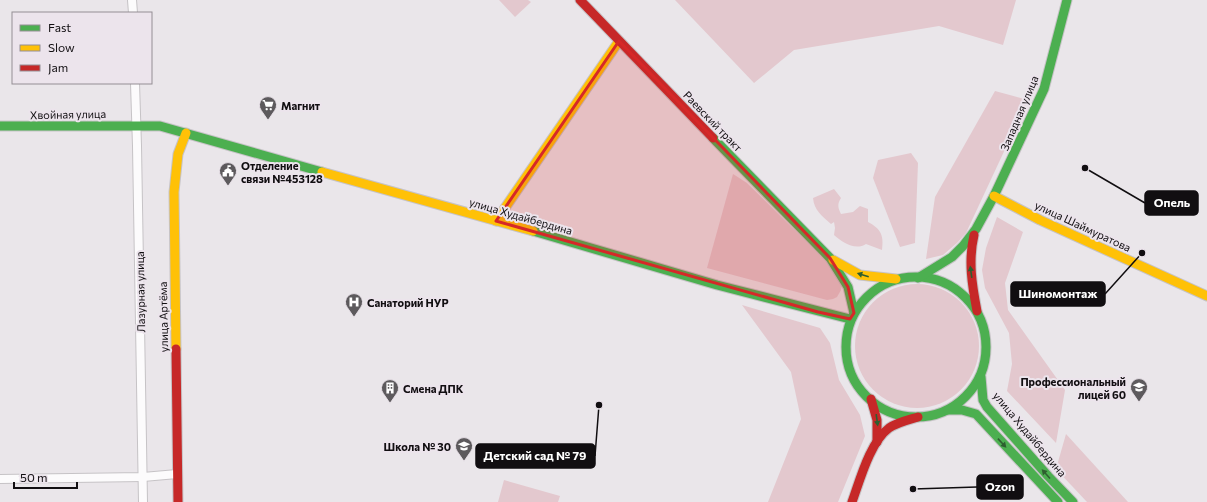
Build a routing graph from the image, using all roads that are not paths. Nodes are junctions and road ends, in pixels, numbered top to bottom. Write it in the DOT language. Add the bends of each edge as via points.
graph roads {
  1 [pos="132,0"];
  2 [pos="580,0"];
  3 [pos="1067,0"];
  4 [pos="132,12"];
  5 [pos="619,41"];
  6 [pos="134,84"];
  7 [pos="136,125"];
  8 [pos="0,126"];
  9 [pos="186,134"];
  10 [pos="994,196"];
  11 [pos="496,221"];
  12 [pos="976,229"];
  13 [pos="830,258"];
  14 [pos="918,278"];
  15 [pos="900,279"];
  16 [pos="1207,296"];
  17 [pos="977,311"];
  18 [pos="852,316"];
  19 [pos="981,377"];
  20 [pos="871,399"];
  21 [pos="945,410"];
  22 [pos="918,417"];
  23 [pos="877,442"];
  24 [pos="177,474"];
  25 [pos="143,477"];
  26 [pos="0,479"];
  27 [pos="143,502"];
  28 [pos="178,502"];
  29 [pos="852,502"];
  30 [pos="1058,502"];
  31 [pos="1073,502"];
  1 -- 4 [label="street"];
  2 -- 5 [label="main road, Раевский тракт"];
  3 -- 10 [label="main road, Западная улица" via="1044,89"];
  5 -- 11 [label="main road"];
  5 -- 13 [label="main road, Раевский тракт"];
  6 -- 7 [label="street, Лазурная улица"];
  7 -- 8 [label="main road, Хвойная улица"];
  7 -- 9 [label="main road, Хвойная улица" via="160,126"];
  7 -- 25 [label="street, Лазурная улица"];
  9 -- 11 [label="main road, улица Худайбердина"];
  9 -- 24 [label="main road, улица Артёма" via="178,150 174,192"];
  10 -- 12 [label="main road, Западная улица"];
  10 -- 16 [label="main road, улица Шаймуратова" via="1040,220"];
  11 -- 18 [label="main road, улица Худайбердина" via="717,285"];
  12 -- 14 [label="main road, Западная улица" via="952,257"];
  17 -- 12 [label="main road, Западная улица, one-way" via="969,264"];
  15 -- 13 [label="main road, Раевский тракт, one-way" via="860,275"];
  13 -- 18 [label="main road, Раевский тракт" via="848,287"];
  14 -- 15 [label="main road"];
  14 -- 17 [label="main road" via="929,278 952,287 966,297"];
  15 -- 18 [label="main road" via="868,296"];
  17 -- 19 [label="main road" via="986,341 986,357"];
  18 -- 20 [label="main road" via="846,340 847,356 858,385"];
  19 -- 21 [label="main road" via="962,400"];
  31 -- 19 [label="main road, улица Худайбердина, one-way" via="987,406 983,400"];
  20 -- 22 [label="main road" via="899,414"];
  20 -- 23 [label="main road, one-way" via="878,425"];
  21 -- 22 [label="main road"];
  21 -- 30 [label="main road, one-way" via="969,410 976,414"];
  22 -- 23 [label="main road" via="899,422"];
  23 -- 29 [label="main road"];
  24 -- 25 [label="street"];
  24 -- 28 [label="main road, улица Артёма"];
  25 -- 26 [label="street"];
  25 -- 27 [label="street, Лазурная улица"];
}
